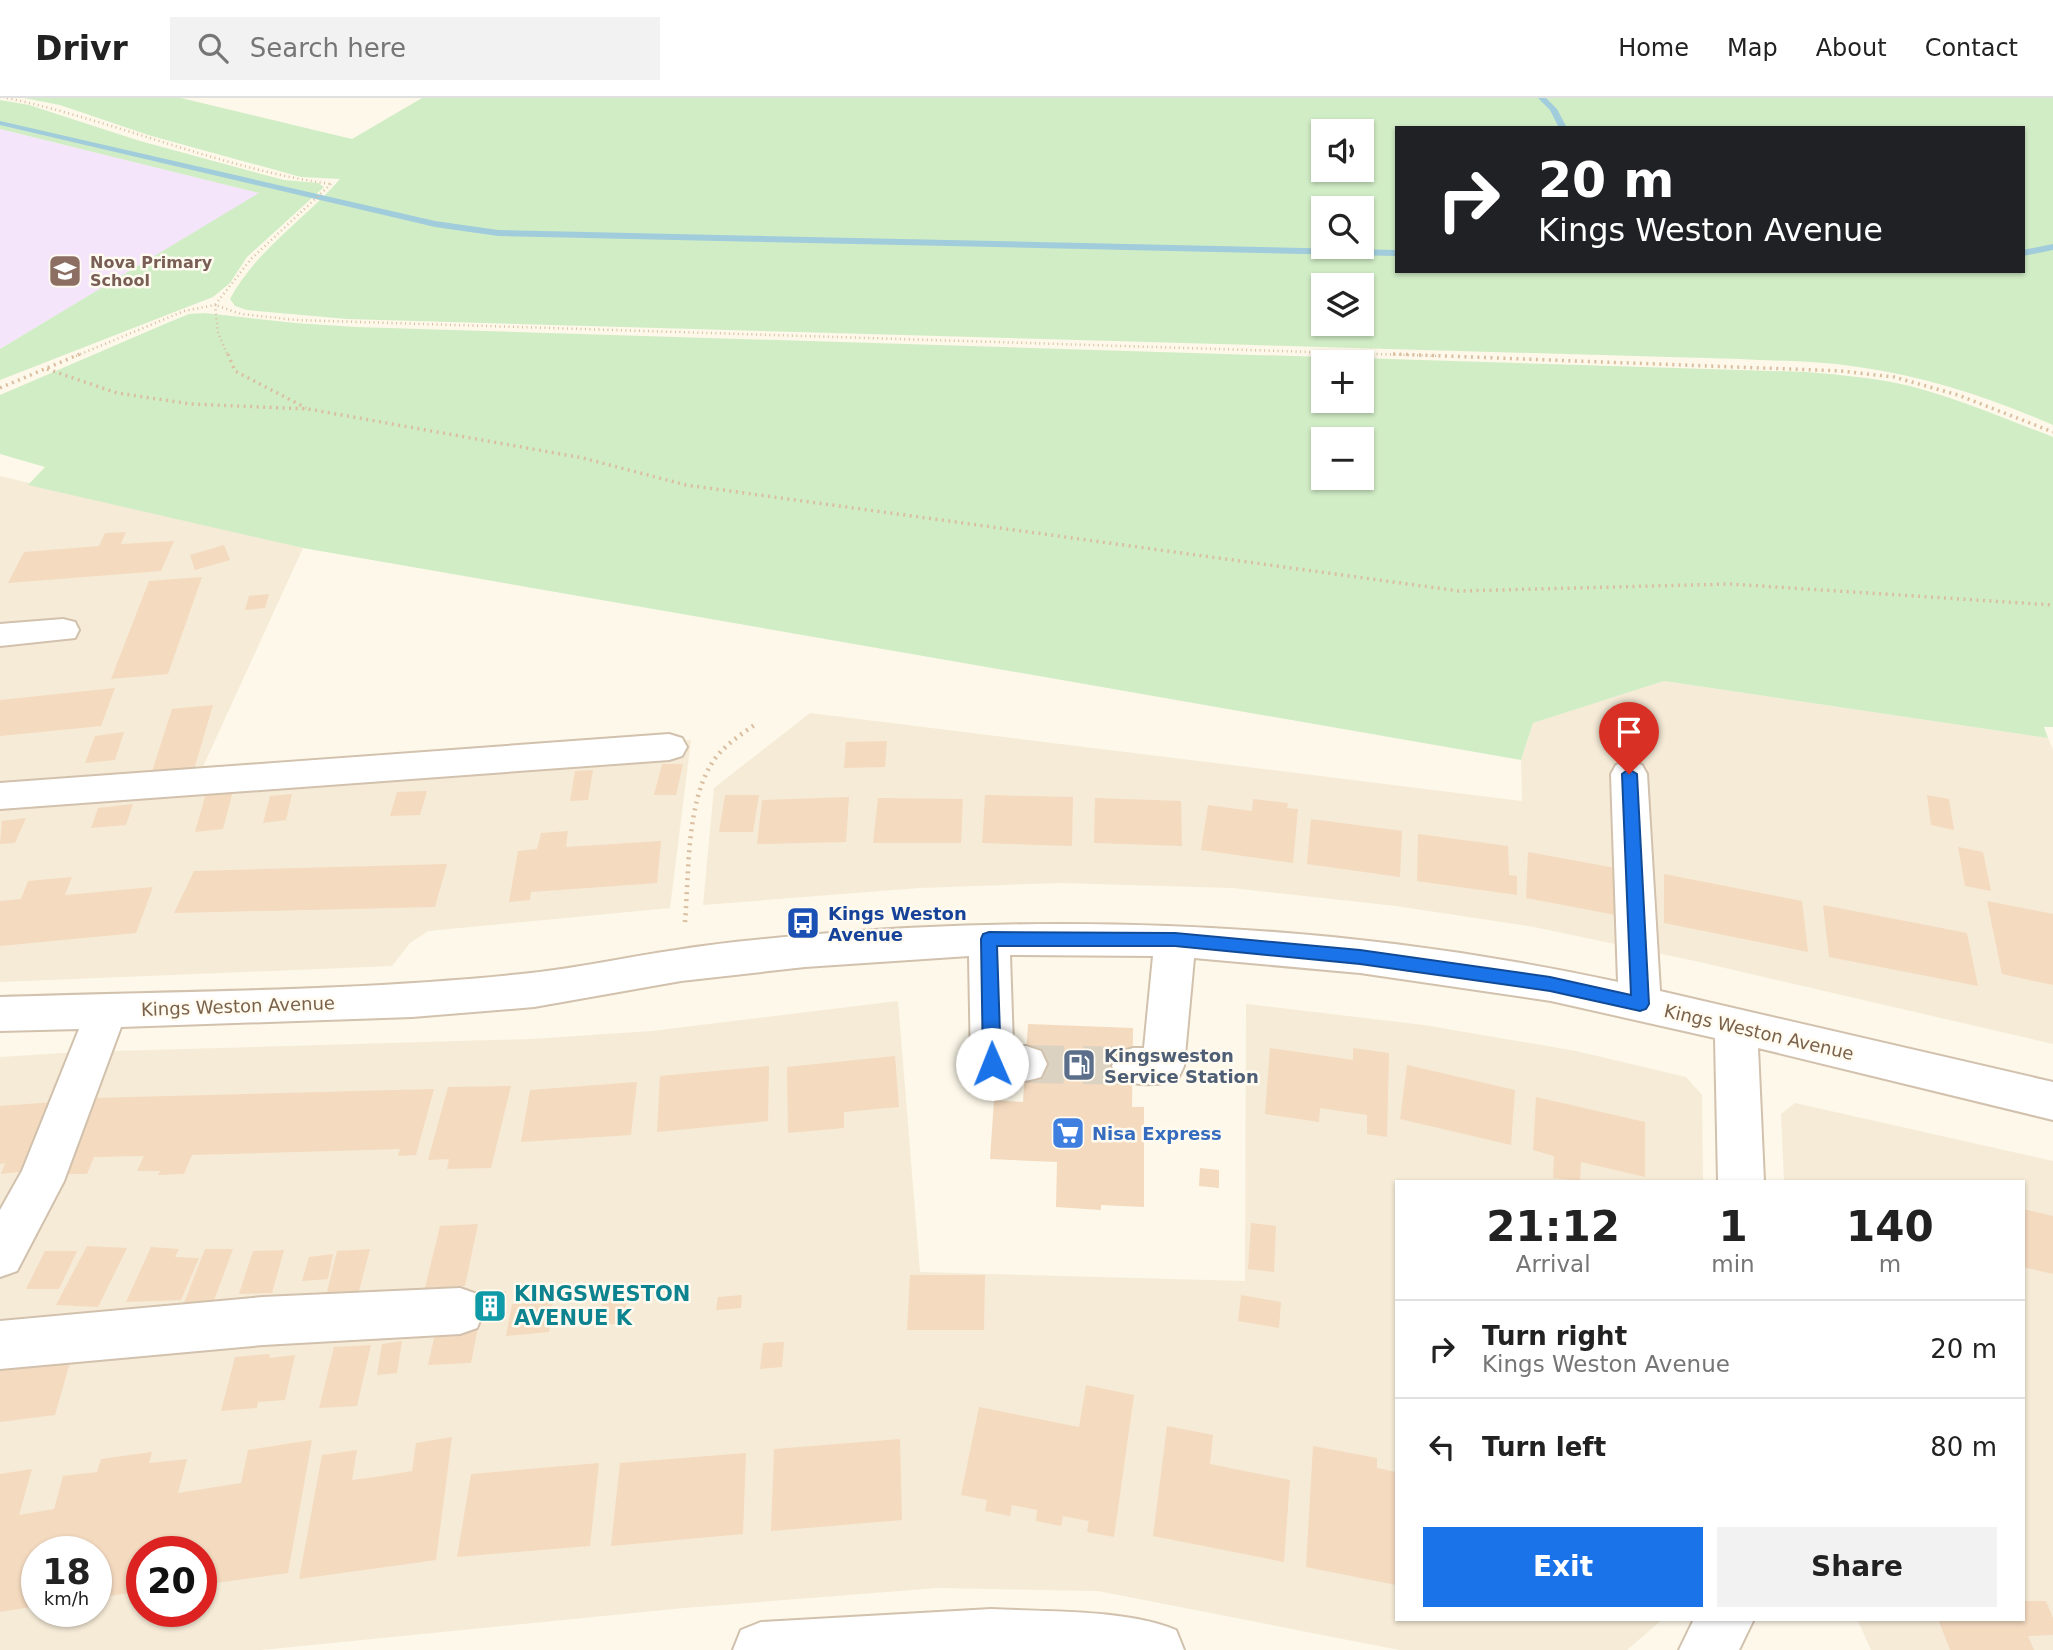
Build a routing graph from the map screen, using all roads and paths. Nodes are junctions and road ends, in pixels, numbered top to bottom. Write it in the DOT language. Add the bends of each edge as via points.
graph roads {
  1 [pos="6,98"];
  2 [pos="215,305"];
  3 [pos="47,369"];
  4 [pos="0,388"];
  5 [pos="308,409"];
  6 [pos="2053,432"];
  7 [pos="2053,605"];
  8 [pos="64,630"];
  9 [pos="0,635"];
  10 [pos="756,724"];
  11 [pos="669,747"];
  12 [pos="1629,774"];
  13 [pos="0,796"];
  14 [pos="989,939"];
  15 [pos="1175,940"];
  16 [pos="681,965"];
  17 [pos="1640,1004"];
  18 [pos="107,1010"];
  19 [pos="0,1014"];
  20 [pos="1736,1025"];
  21 [pos="1026,1064"];
  22 [pos="1133,1066"];
  23 [pos="2053,1101"];
  24 [pos="1741,1180"];
  25 [pos="0,1255"];
  26 [pos="460,1311"];
  27 [pos="0,1345"];
  28 [pos="1725,1621"];
  29 [pos="920,1645"];
  30 [pos="761,1650"];
  31 [pos="1156,1650"];
  32 [pos="1707,1650"];
  1 -- 2 [label="path" via="295,179 331,184 251,258"];
  2 -- 3 [label="path" via="184,311"];
  2 -- 5 [label="path" via="218,333 235,371"];
  2 -- 6 [label="path" via="241,314 351,322 1841,371 1894,377"];
  3 -- 4 [label="path"];
  3 -- 5 [label="path" via="117,393 191,404"];
  5 -- 7 [label="path" via="583,457 686,485 1459,591 1730,584"];
  8 -- 9 [label="street"];
  10 -- 16 [label="path" via="728,743 710,766 698,799"];
  11 -- 13 [label="street"];
  12 -- 17 [label="street"];
  14 -- 15 [label="street, Kings Weston Avenue"];
  14 -- 16 [label="street, Kings Weston Avenue" via="805,951"];
  14 -- 21 [label="street" via="992,1064"];
  15 -- 17 [label="street, Kings Weston Avenue" via="1360,957 1550,984"];
  15 -- 22 [label="street" via="1163,1066"];
  16 -- 18 [label="street, Kings Weston Avenue" via="534,990 426,999"];
  17 -- 20 [label="street, Kings Weston Avenue"];
  18 -- 19 [label="street, Kings Weston Avenue"];
  18 -- 25 [label="street" via="41,1181"];
  20 -- 23 [label="street, Kings Weston Avenue"];
  20 -- 24 [label="street"];
  26 -- 27 [label="street" via="263,1321"];
  28 -- 32 [label="street"];
  29 -- 30 [label="street"];
  29 -- 31 [label="street" via="991,1637"];
}
